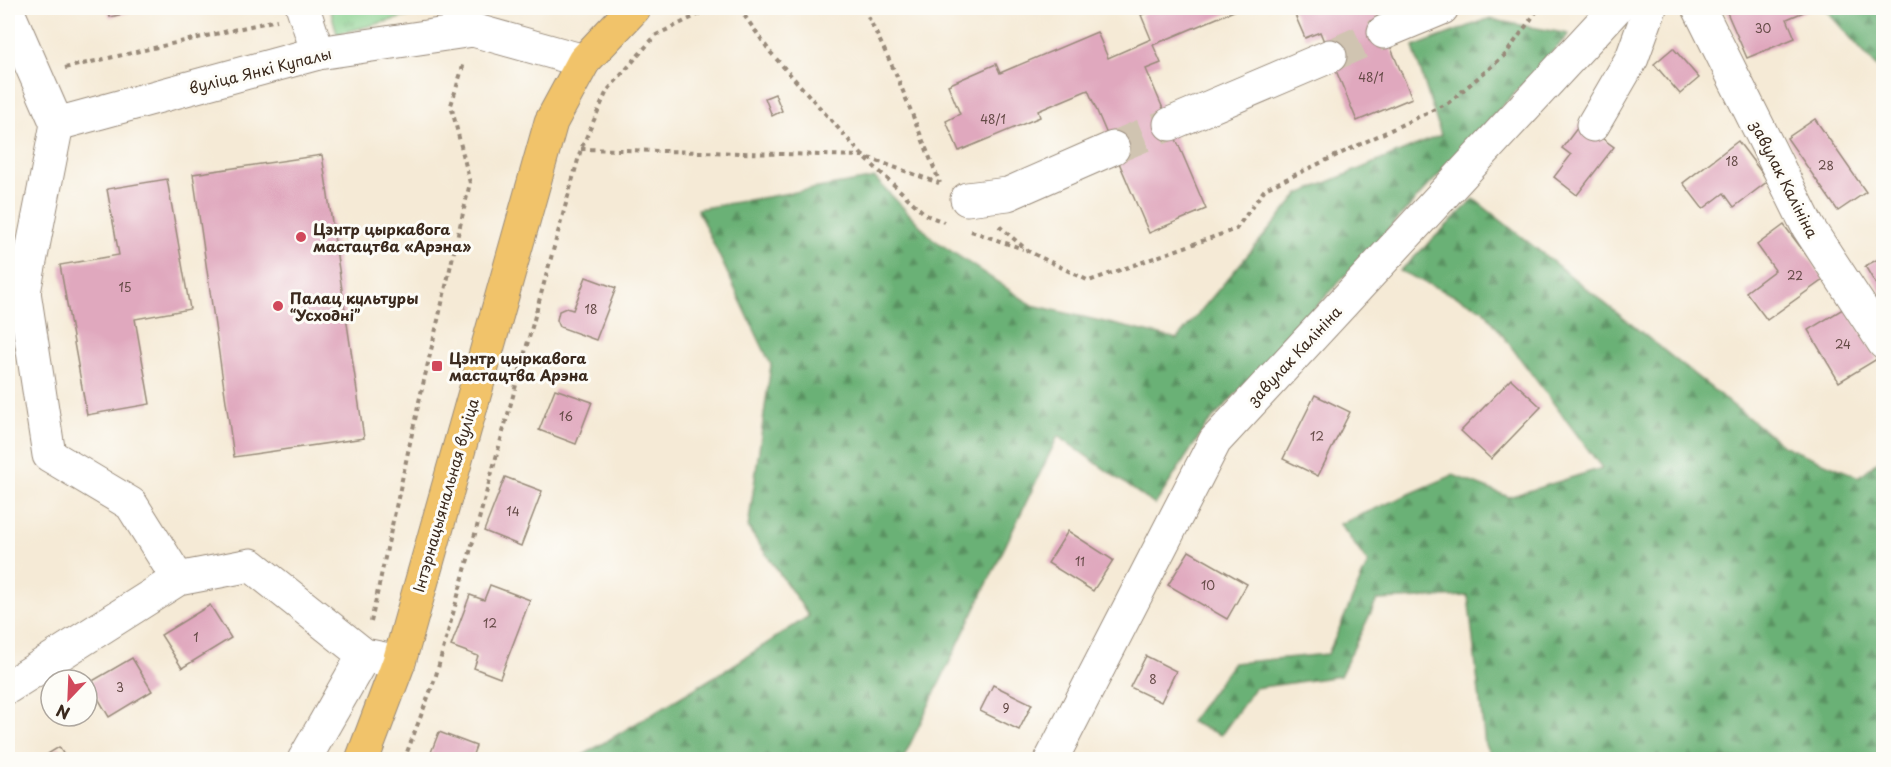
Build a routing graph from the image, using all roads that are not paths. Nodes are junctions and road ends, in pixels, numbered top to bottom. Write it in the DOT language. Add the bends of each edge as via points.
graph roads {
  1 [pos="634,8"];
  2 [pos="1442,8"];
  3 [pos="1616,8"];
  4 [pos="1650,8"];
  5 [pos="1699,8"];
  6 [pos="304,10"];
  7 [pos="8,12"];
  8 [pos="1384,32"];
  9 [pos="318,53"];
  10 [pos="1330,56"];
  11 [pos="584,61"];
  12 [pos="57,124"];
  13 [pos="1170,124"];
  14 [pos="1593,125"];
  15 [pos="1113,148"];
  16 [pos="954,208"];
  17 [pos="16,296"];
  18 [pos="1884,343"];
  19 [pos="178,579"];
  20 [pos="364,654"];
  21 [pos="399,662"];
  22 [pos="8,687"];
  23 [pos="304,759"];
  24 [pos="363,759"];
  25 [pos="1051,759"];
  1 -- 11 [label="main road, Інтэрнацыянальная вуліца"];
  2 -- 8 [label="street"];
  3 -- 25 [label="street, завулак Калініна" via="1215,441"];
  4 -- 14 [label="street" via="1632,58"];
  5 -- 18 [label="street, завулак Калініна" via="1808,227"];
  6 -- 9 [label="street"];
  7 -- 12 [label="street"];
  9 -- 11 [label="street, вуліца Янкі Купалы" via="473,30"];
  9 -- 12 [label="street, вуліца Янкі Купалы"];
  10 -- 13 [label="street"];
  11 -- 21 [label="main road, Інтэрнацыянальная вуліца" via="551,122"];
  12 -- 17 [label="street"];
  15 -- 16 [label="street" via="1008,194"];
  17 -- 19 [label="street" via="49,455 131,504"];
  19 -- 20 [label="street" via="250,564"];
  19 -- 22 [label="street"];
  20 -- 21 [label="street"];
  20 -- 23 [label="street"];
  21 -- 24 [label="main road, Інтэрнацыянальная вуліца"];
}
